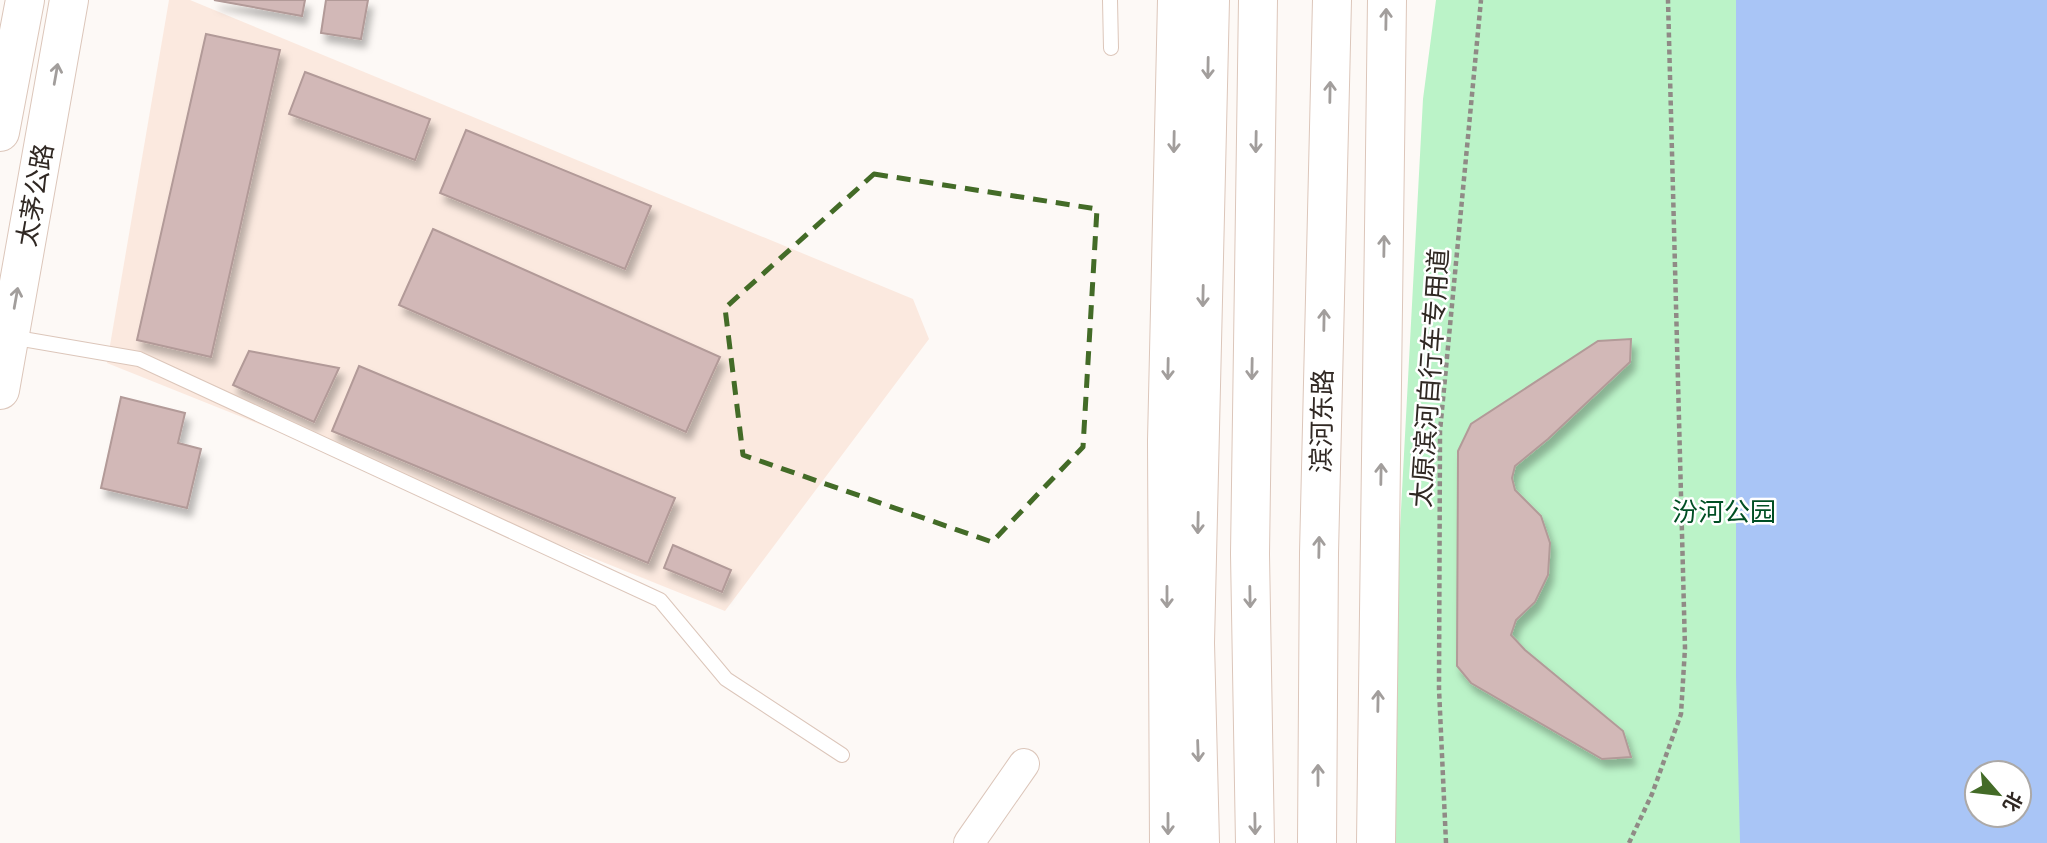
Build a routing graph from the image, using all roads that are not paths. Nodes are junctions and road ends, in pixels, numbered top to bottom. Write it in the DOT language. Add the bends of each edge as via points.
graph roads {
  1 [pos="25,0"];
  2 [pos="69,0"];
  3 [pos="1110,0"];
  4 [pos="1177,0"];
  5 [pos="1210,0"];
  6 [pos="1258,0"];
  7 [pos="1332,0"];
  8 [pos="1387,0"];
  9 [pos="1111,48"];
  10 [pos="0,132"];
  11 [pos="9,337"];
  12 [pos="0,390"];
  13 [pos="842,755"];
  14 [pos="1024,764"];
  15 [pos="969,843"];
  16 [pos="1169,843"];
  17 [pos="1200,843"];
  18 [pos="1255,843"];
  19 [pos="1317,843"];
  20 [pos="1376,843"];
  1 -- 10 [label="main road, 太茅公路"];
  11 -- 2 [label="main road, 太茅公路, one-way"];
  3 -- 9 [label="lane"];
  4 -- 16 [label="main road, one-way" via="1167,441"];
  5 -- 17 [label="main road, one-way" via="1195,643"];
  6 -- 18 [label="main road, one-way" via="1250,554"];
  19 -- 7 [label="main road, 滨河东路, one-way"];
  20 -- 8 [label="main road, one-way"];
  11 -- 12 [label="main road, 太茅公路"];
  11 -- 13 [label="lane" via="139,359 660,600 726,679"];
  14 -- 15 [label="street"];
}
